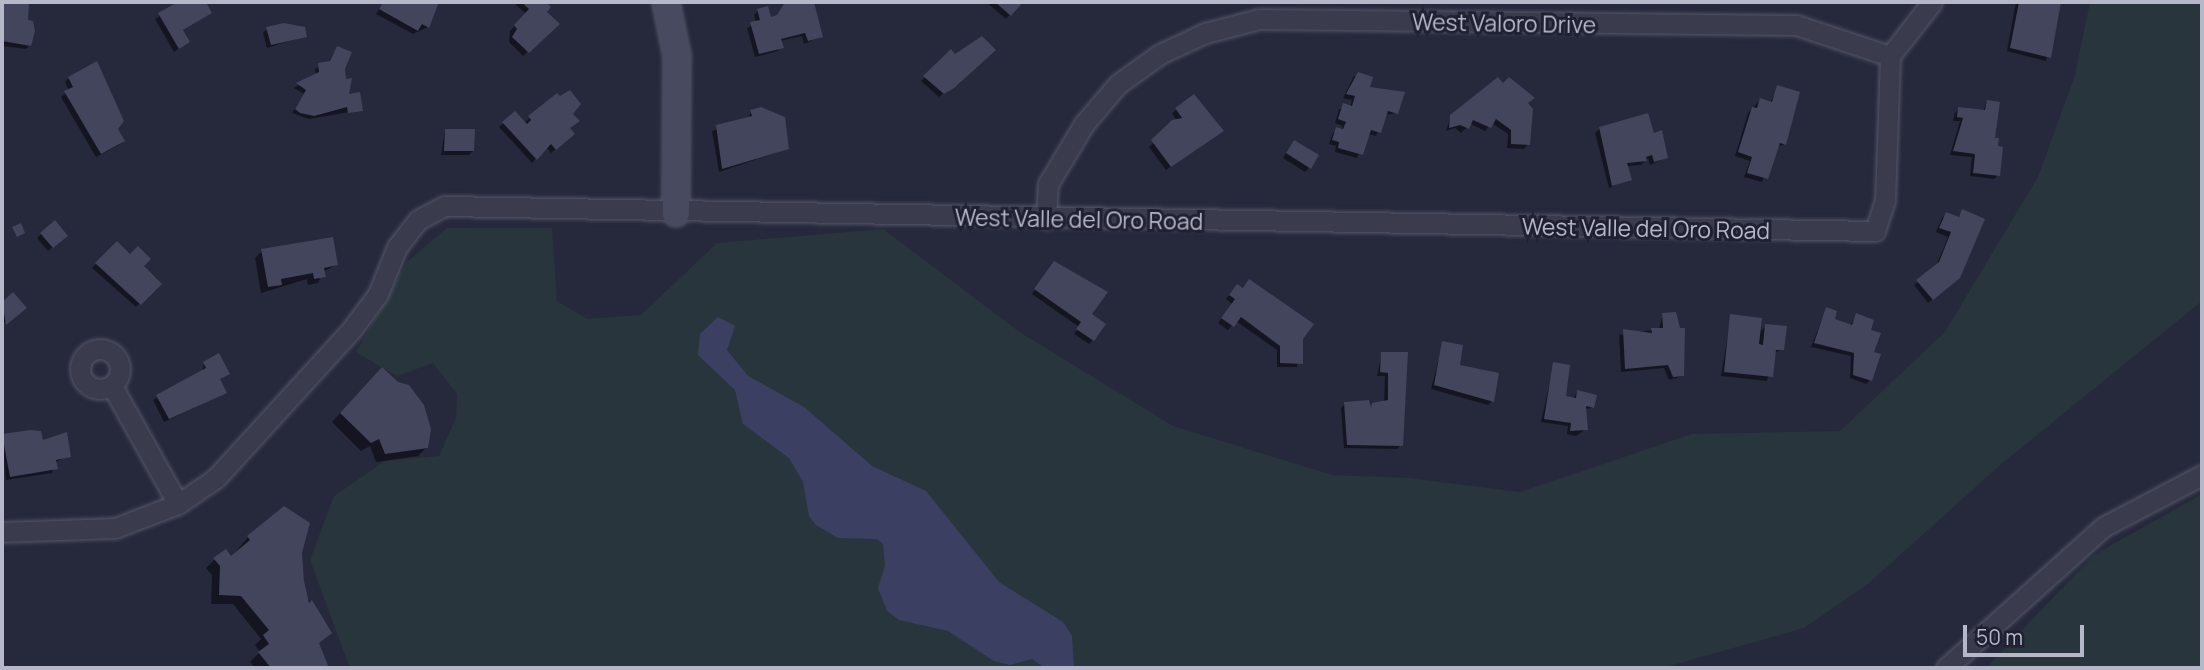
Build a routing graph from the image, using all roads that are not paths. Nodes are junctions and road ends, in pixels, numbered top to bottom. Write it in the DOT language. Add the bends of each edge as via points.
graph roads {
  1 [pos="666,2"];
  2 [pos="1932,2"];
  3 [pos="1890,56"];
  4 [pos="676,213"];
  5 [pos="1046,219"];
  6 [pos="112,386"];
  7 [pos="2202,475"];
  8 [pos="178,504"];
  9 [pos="2,532"];
  10 [pos="1946,668"];
  1 -- 4 [label="street" via="677,56"];
  2 -- 3 [label="street"];
  3 -- 5 [label="street, West Valoro Drive" via="1796,25 1259,19 1194,38 1160,54 1118,84 1084,124 1048,184"];
  3 -- 5 [label="street, West Valle del Oro Road" via="1885,201 1875,231"];
  4 -- 5 [label="street, West Valle del Oro Road"];
  4 -- 8 [label="street, West Valle del Oro Road" via="444,206 418,220 397,247 379,294 352,328 216,478"];
  6 -- 8 [label="street"];
  7 -- 10 [label="street" via="2103,527"];
  8 -- 9 [label="street, West Valle del Oro Road" via="115,528"];
}
